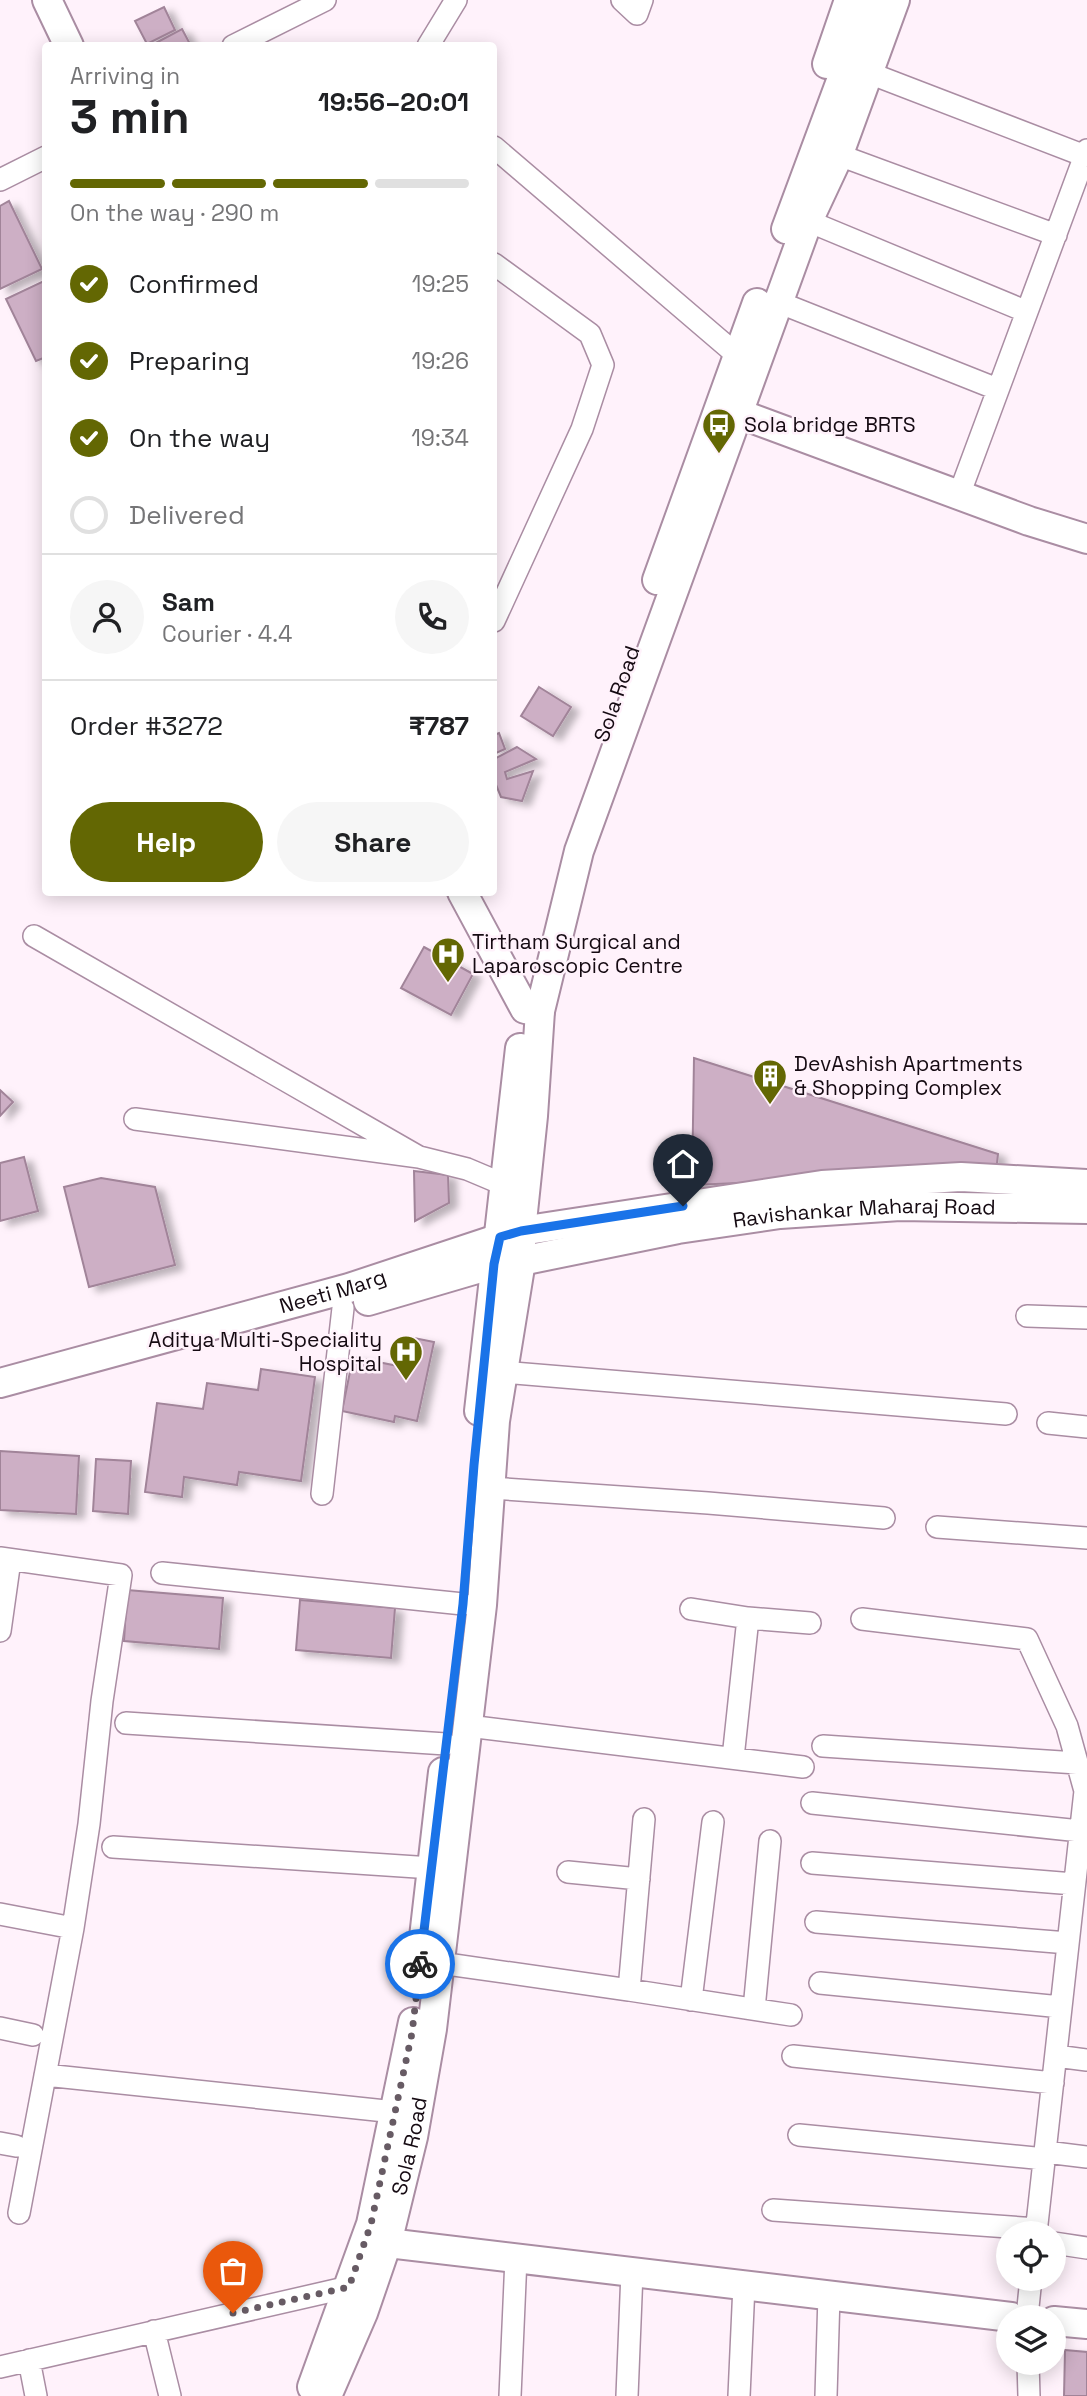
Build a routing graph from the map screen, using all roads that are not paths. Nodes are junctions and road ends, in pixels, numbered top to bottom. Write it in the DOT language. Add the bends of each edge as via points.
graph roads {
  1 [pos="30,0"];
  2 [pos="47,0"];
  3 [pos="325,0"];
  4 [pos="456,0"];
  5 [pos="622,0"];
  6 [pos="642,0"];
  7 [pos="849,0"];
  8 [pos="871,0"];
  9 [pos="895,0"];
  10 [pos="905,0"];
  11 [pos="271,37"];
  12 [pos="50,42"];
  13 [pos="67,42"];
  14 [pos="250,42"];
  15 [pos="430,42"];
  16 [pos="877,76"];
  17 [pos="497,150"];
  18 [pos="1086,153"];
  19 [pos="42,160"];
  20 [pos="827,163"];
  21 [pos="0,180"];
  22 [pos="808,221"];
  23 [pos="1055,235"];
  24 [pos="497,266"];
  25 [pos="778,302"];
  26 [pos="1025,312"];
  27 [pos="737,355"];
  28 [pos="997,389"];
  29 [pos="728,410"];
  30 [pos="959,495"];
  31 [pos="1087,539"];
  32 [pos="497,614"];
  33 [pos="465,896"];
  34 [pos="480,896"];
  35 [pos="34,936"];
  36 [pos="535,999"];
  37 [pos="135,1119"];
  38 [pos="419,1157"];
  39 [pos="1087,1184"];
  40 [pos="506,1185"];
  41 [pos="1087,1209"];
  42 [pos="509,1248"];
  43 [pos="343,1308"];
  44 [pos="1027,1316"];
  45 [pos="1087,1318"];
  46 [pos="503,1372"];
  47 [pos="0,1383"];
  48 [pos="0,1401"];
  49 [pos="1006,1414"];
  50 [pos="1048,1423"];
  51 [pos="1087,1427"];
  52 [pos="491,1488"];
  53 [pos="322,1494"];
  54 [pos="884,1518"];
  55 [pos="937,1527"];
  56 [pos="1087,1538"];
  57 [pos="5,1559"];
  58 [pos="162,1573"];
  59 [pos="463,1604"];
  60 [pos="691,1609"];
  61 [pos="748,1618"];
  62 [pos="862,1619"];
  63 [pos="810,1623"];
  64 [pos="0,1631"];
  65 [pos="126,1723"];
  66 [pos="468,1726"];
  67 [pos="446,1744"];
  68 [pos="823,1746"];
  69 [pos="733,1758"];
  70 [pos="1077,1763"];
  71 [pos="803,1767"];
  72 [pos="812,1803"];
  73 [pos="644,1819"];
  74 [pos="713,1822"];
  75 [pos="1080,1831"];
  76 [pos="770,1840"];
  77 [pos="113,1847"];
  78 [pos="812,1863"];
  79 [pos="432,1868"];
  80 [pos="568,1872"];
  81 [pos="639,1879"];
  82 [pos="1074,1884"];
  83 [pos="0,1914"];
  84 [pos="816,1922"];
  85 [pos="74,1928"];
  86 [pos="1068,1943"];
  87 [pos="440,1963"];
  88 [pos="820,1983"];
  89 [pos="629,1990"];
  90 [pos="691,2000"];
  91 [pos="1061,2007"];
  92 [pos="754,2010"];
  93 [pos="792,2015"];
  94 [pos="0,2028"];
  95 [pos="33,2035"];
  96 [pos="793,2056"];
  97 [pos="1056,2056"];
  98 [pos="1087,2060"];
  99 [pos="45,2075"];
  100 [pos="1053,2083"];
  101 [pos="395,2112"];
  102 [pos="799,2135"];
  103 [pos="1045,2156"];
  104 [pos="1087,2157"];
  105 [pos="773,2210"];
  106 [pos="19,2213"];
  107 [pos="1037,2221"];
  108 [pos="996,2228"];
  109 [pos="376,2242"];
  110 [pos="1066,2245"];
  111 [pos="1087,2248"];
  112 [pos="516,2258"];
  113 [pos="632,2272"];
  114 [pos="744,2285"];
  115 [pos="349,2287"];
  116 [pos="829,2295"];
  117 [pos="996,2315"];
  118 [pos="1066,2322"];
  119 [pos="1087,2324"];
  120 [pos="154,2331"];
  121 [pos="29,2360"];
  122 [pos="0,2367"];
  123 [pos="1029,2375"];
  124 [pos="36,2396"];
  125 [pos="170,2396"];
  126 [pos="309,2396"];
  127 [pos="327,2396"];
  128 [pos="510,2396"];
  129 [pos="627,2396"];
  130 [pos="739,2396"];
  131 [pos="826,2396"];
  132 [pos="1030,2396"];
  1 -- 12 [label="main road"];
  2 -- 13 [label="main road"];
  3 -- 11 [label="street"];
  4 -- 15 [label="street"];
  5 -- 6 [label="street" via="637,14"];
  7 -- 20 [label="main road" via="802,136"];
  8 -- 20 [label="main road"];
  9 -- 20 [label="main road"];
  10 -- 16 [label="main road"];
  11 -- 14 [label="street"];
  16 -- 18 [label="street"];
  16 -- 20 [label="main road"];
  17 -- 27 [label="street"];
  18 -- 23 [label="street"];
  19 -- 21 [label="street"];
  20 -- 22 [label="main road, Sola Road"];
  20 -- 23 [label="street"];
  20 -- 27 [label="main road, Sola Road"];
  22 -- 25 [label="main road, Sola Road"];
  22 -- 26 [label="street"];
  23 -- 26 [label="street"];
  24 -- 32 [label="street" via="590,334 603,365 582,429"];
  25 -- 28 [label="street"];
  25 -- 29 [label="main road, Sola Road"];
  26 -- 28 [label="street"];
  27 -- 29 [label="main road, Sola Road"];
  28 -- 30 [label="street"];
  29 -- 30 [label="main road"];
  29 -- 36 [label="main road, Sola Road" via="579,851"];
  30 -- 31 [label="main road"];
  33 -- 36 [label="main road"];
  34 -- 36 [label="main road"];
  35 -- 38 [label="street"];
  36 -- 40 [label="main road, Sola Road"];
  36 -- 42 [label="main road, Sola Road" via="533,1116"];
  37 -- 38 [label="street"];
  38 -- 40 [label="street"];
  39 -- 42 [label="main road, Ravishankar Maharaj Road" via="961,1177 822,1185"];
  40 -- 42 [label="main road, Sola Road"];
  41 -- 42 [label="main road, Ravishankar Maharaj Road" via="900,1206 780,1214"];
  42 -- 43 [label="main road"];
  42 -- 46 [label="main road, Sola Road"];
  42 -- 47 [label="main road, Neeti Marg"];
  42 -- 59 [label="main road, Sola Road" via="474,1465"];
  43 -- 48 [label="main road"];
  43 -- 53 [label="street"];
  44 -- 45 [label="street"];
  46 -- 49 [label="street"];
  46 -- 52 [label="main road, Sola Road"];
  50 -- 51 [label="street"];
  52 -- 54 [label="street"];
  52 -- 66 [label="main road, Sola Road"];
  55 -- 56 [label="street"];
  57 -- 64 [label="street"];
  57 -- 85 [label="street" via="121,1575"];
  58 -- 59 [label="street"];
  59 -- 67 [label="main road, Sola Road"];
  60 -- 61 [label="street"];
  61 -- 63 [label="street"];
  61 -- 69 [label="street"];
  62 -- 70 [label="street" via="1027,1639 1067,1726"];
  65 -- 67 [label="street"];
  66 -- 69 [label="street"];
  66 -- 87 [label="main road, Sola Road"];
  67 -- 79 [label="main road, Sola Road"];
  68 -- 70 [label="street"];
  69 -- 71 [label="street"];
  70 -- 75 [label="street" via="1085,1791"];
  72 -- 75 [label="street"];
  73 -- 81 [label="street"];
  74 -- 90 [label="street"];
  75 -- 82 [label="street"];
  76 -- 92 [label="street"];
  77 -- 79 [label="street"];
  78 -- 82 [label="street"];
  79 -- 101 [label="main road, Sola Road" via="412,2033"];
  80 -- 81 [label="street"];
  81 -- 89 [label="street"];
  82 -- 86 [label="street"];
  83 -- 85 [label="street"];
  84 -- 86 [label="street"];
  85 -- 99 [label="street"];
  86 -- 91 [label="street"];
  87 -- 89 [label="street"];
  87 -- 109 [label="main road, Sola Road" via="413,2137"];
  88 -- 91 [label="street"];
  89 -- 90 [label="street"];
  90 -- 92 [label="street"];
  91 -- 97 [label="street"];
  92 -- 93 [label="street"];
  94 -- 95 [label="street"];
  96 -- 100 [label="street"];
  97 -- 98 [label="street"];
  97 -- 100 [label="street"];
  99 -- 101 [label="street"];
  99 -- 106 [label="street"];
  100 -- 103 [label="street"];
  101 -- 109 [label="main road, Sola Road" via="371,2224"];
  102 -- 103 [label="street"];
  103 -- 104 [label="street"];
  103 -- 107 [label="street"];
  105 -- 108 [label="street"];
  109 -- 112 [label="main road"];
  109 -- 115 [label="main road, Sola Road"];
  109 -- 127 [label="main road, Sola Road" via="363,2313"];
  110 -- 111 [label="street"];
  112 -- 113 [label="main road"];
  112 -- 128 [label="street"];
  113 -- 114 [label="main road"];
  113 -- 129 [label="street"];
  114 -- 116 [label="main road"];
  114 -- 130 [label="street"];
  115 -- 120 [label="street"];
  115 -- 126 [label="main road, Sola Road"];
  116 -- 117 [label="main road"];
  116 -- 131 [label="street"];
  118 -- 119 [label="main road"];
  120 -- 121 [label="street"];
  120 -- 125 [label="street"];
  121 -- 122 [label="street"];
  121 -- 124 [label="street"];
  123 -- 132 [label="street"];
}
